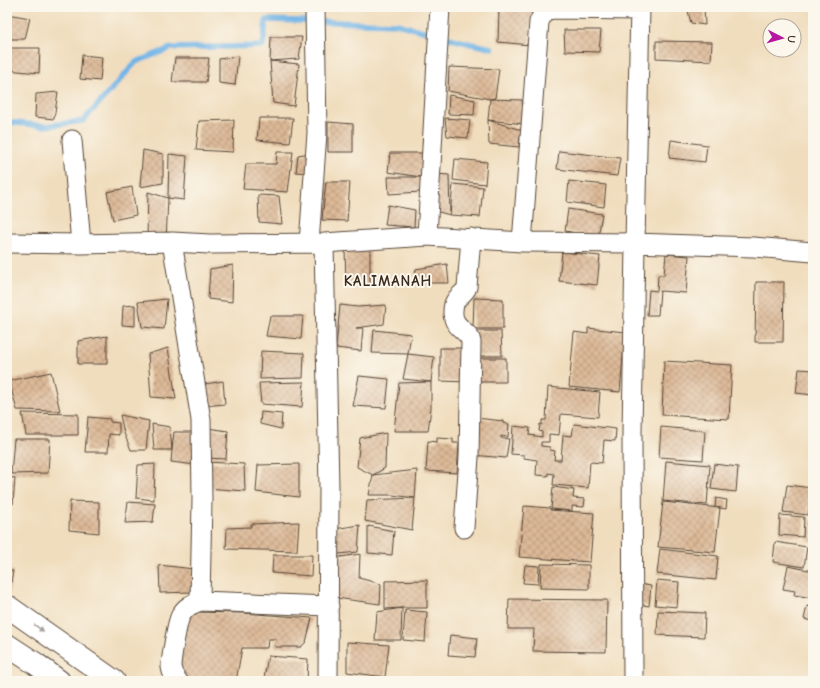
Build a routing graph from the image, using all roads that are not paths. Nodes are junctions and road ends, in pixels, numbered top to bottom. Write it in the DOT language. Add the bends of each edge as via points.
graph roads {
  1 [pos="640,8"];
  2 [pos="315,9"];
  3 [pos="440,12"];
  4 [pos="72,140"];
  5 [pos="427,236"];
  6 [pos="471,238"];
  7 [pos="172,242"];
  8 [pos="522,242"];
  9 [pos="7,243"];
  10 [pos="317,243"];
  11 [pos="635,243"];
  12 [pos="81,244"];
  13 [pos="813,252"];
  14 [pos="464,528"];
  15 [pos="200,601"];
  16 [pos="7,606"];
  17 [pos="329,606"];
  18 [pos="7,645"];
  19 [pos="59,681"];
  20 [pos="114,681"];
  21 [pos="178,681"];
  22 [pos="328,681"];
  23 [pos="633,681"];
  1 -- 8 [label="street" via="544,11 539,22"];
  1 -- 11 [label="street"];
  2 -- 10 [label="street"];
  3 -- 5 [label="street"];
  4 -- 12 [label="street"];
  5 -- 6 [label="street"];
  5 -- 10 [label="street"];
  6 -- 8 [label="street"];
  6 -- 14 [label="street" via="467,287 458,296 453,310 457,327 469,336 471,342 469,457"];
  7 -- 10 [label="street"];
  7 -- 12 [label="street"];
  7 -- 15 [label="street" via="201,420"];
  8 -- 11 [label="street"];
  9 -- 12 [label="street"];
  10 -- 17 [label="street" via="329,488"];
  11 -- 13 [label="street"];
  11 -- 23 [label="street" via="632,434"];
  15 -- 17 [label="street"];
  15 -- 21 [label="street" via="193,603 180,616 171,666 173,676"];
  16 -- 20 [label="main road, one-way"];
  17 -- 22 [label="street"];
  18 -- 19 [label="main road"];
}
